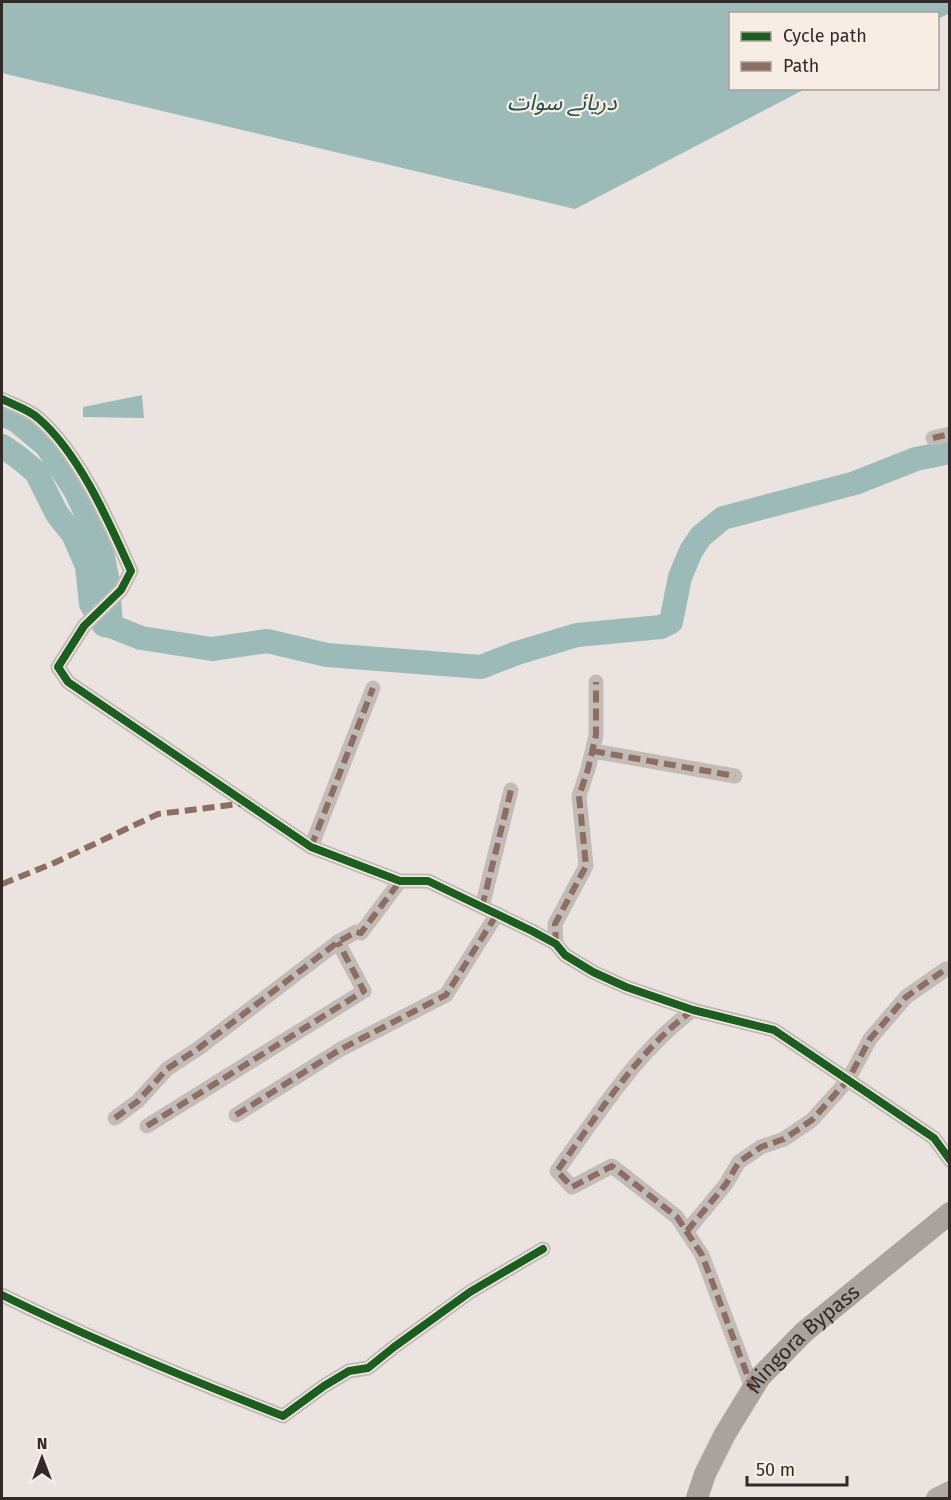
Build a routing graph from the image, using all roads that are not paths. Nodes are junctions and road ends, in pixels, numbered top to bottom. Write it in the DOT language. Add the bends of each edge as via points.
graph roads {
  1 [pos="2,399"];
  2 [pos="950,434"];
  3 [pos="933,438"];
  4 [pos="596,682"];
  5 [pos="373,688"];
  6 [pos="592,752"];
  7 [pos="735,776"];
  8 [pos="512,790"];
  9 [pos="311,847"];
  10 [pos="400,881"];
  11 [pos="482,907"];
  12 [pos="497,914"];
  13 [pos="338,942"];
  14 [pos="556,944"];
  15 [pos="950,969"];
  16 [pos="693,1010"];
  17 [pos="848,1080"];
  18 [pos="236,1115"];
  19 [pos="115,1118"];
  20 [pos="147,1126"];
  21 [pos="950,1160"];
  22 [pos="950,1212"];
  23 [pos="687,1232"];
  24 [pos="543,1249"];
  25 [pos="2,1295"];
  26 [pos="753,1390"];
  27 [pos="950,1491"];
  28 [pos="697,1498"];
  29 [pos="936,1498"];
  1 -- 9 [label="street" via="36,416 59,438 114,533 130,571 121,591 84,626 58,667 68,682"];
  2 -- 3 [label="street"];
  4 -- 6 [label="street" via="596,735"];
  5 -- 9 [label="street"];
  6 -- 7 [label="street"];
  6 -- 14 [label="street" via="579,796 586,866 555,924"];
  8 -- 11 [label="street"];
  9 -- 10 [label="street"];
  10 -- 11 [label="street" via="428,881"];
  10 -- 13 [label="street" via="367,928"];
  11 -- 12 [label="street"];
  12 -- 14 [label="street"];
  12 -- 18 [label="street" via="446,995 342,1049"];
  13 -- 19 [label="street" via="168,1069 138,1101"];
  13 -- 20 [label="street" via="364,992"];
  14 -- 16 [label="street" via="565,955 593,972"];
  15 -- 17 [label="street" via="906,997 870,1039"];
  16 -- 17 [label="street" via="774,1030"];
  16 -- 23 [label="street" via="663,1034 635,1067 557,1171 572,1187 612,1166 677,1217"];
  17 -- 21 [label="street" via="934,1138"];
  17 -- 23 [label="street" via="812,1120 739,1162 726,1185"];
  22 -- 26 [label="highway, Mingora Bypass" via="804,1332 760,1377"];
  23 -- 26 [label="street" via="702,1256"];
  24 -- 25 [label="street" via="470,1292 368,1368 350,1371 283,1416 82,1333"];
  26 -- 28 [label="highway, Mingora Bypass" via="725,1434"];
  27 -- 29 [label="main road"];
}
